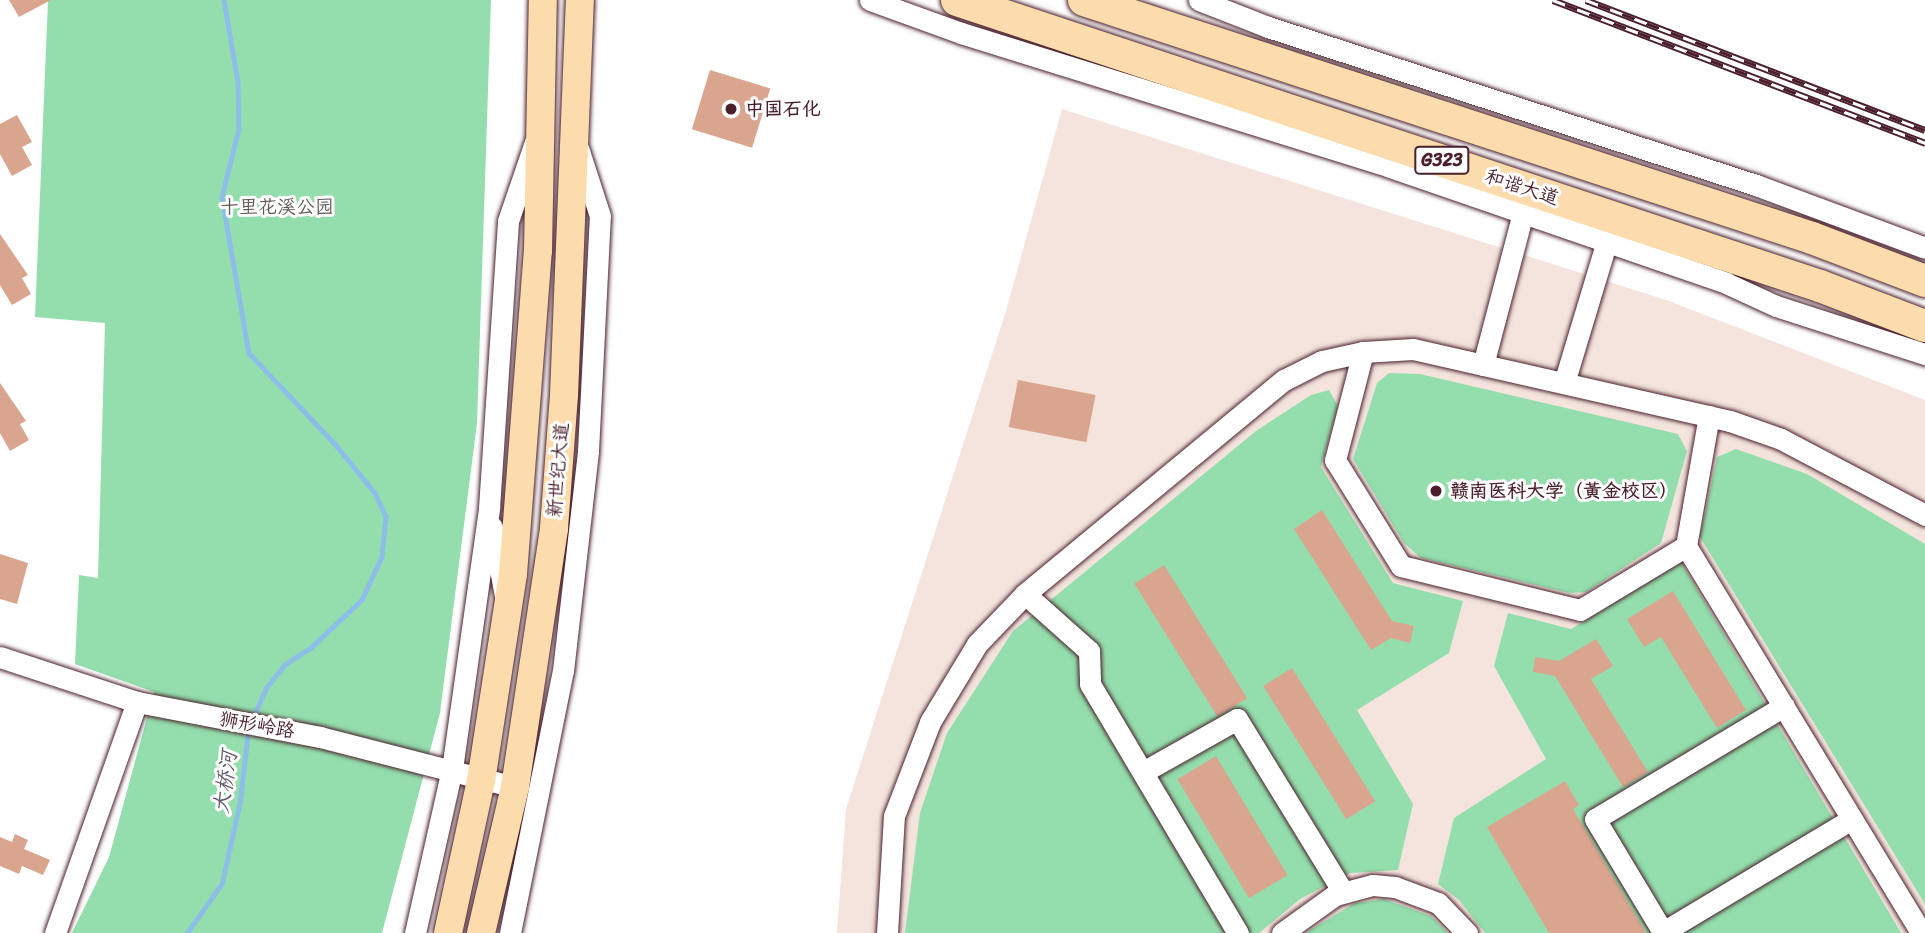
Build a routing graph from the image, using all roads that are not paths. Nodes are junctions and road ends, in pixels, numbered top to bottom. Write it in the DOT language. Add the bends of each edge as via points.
graph roads {
  1 [pos="543,0"];
  2 [pos="580,0"];
  3 [pos="870,0"];
  4 [pos="957,0"];
  5 [pos="1084,0"];
  6 [pos="1199,0"];
  7 [pos="538,134"];
  8 [pos="574,135"];
  9 [pos="1526,201"];
  10 [pos="1610,230"];
  11 [pos="1925,248"];
  12 [pos="1925,281"];
  13 [pos="1925,326"];
  14 [pos="1363,352"];
  15 [pos="1925,354"];
  16 [pos="1483,365"];
  17 [pos="1564,383"];
  18 [pos="1709,416"];
  19 [pos="588,451"];
  20 [pos="489,508"];
  21 [pos="1925,515"];
  22 [pos="554,528"];
  23 [pos="1686,546"];
  24 [pos="1025,594"];
  25 [pos="507,610"];
  26 [pos="0,657"];
  27 [pos="137,702"];
  28 [pos="1784,706"];
  29 [pos="452,769"];
  30 [pos="1143,772"];
  31 [pos="481,781"];
  32 [pos="515,787"];
  33 [pos="1852,819"];
  34 [pos="1343,891"];
  35 [pos="55,933"];
  36 [pos="415,933"];
  37 [pos="448,933"];
  38 [pos="481,933"];
  39 [pos="510,933"];
  40 [pos="887,933"];
  41 [pos="1238,933"];
  42 [pos="1282,933"];
  43 [pos="1467,933"];
  44 [pos="1921,933"];
  1 -- 7 [label="main road, 新世纪大道"];
  2 -- 8 [label="main road, 新世纪大道"];
  3 -- 9 [label="street" via="961,33"];
  4 -- 9 [label="highway, 和谐大道 / G323"];
  5 -- 12 [label="highway, G323" via="1812,238"];
  6 -- 11 [label="street" via="1268,27 1755,185"];
  7 -- 20 [label="street" via="508,221"];
  7 -- 25 [label="main road, 新世纪大道" via="538,251 529,395"];
  8 -- 19 [label="street" via="600,216"];
  8 -- 22 [label="main road, 新世纪大道"];
  9 -- 10 [label="highway, 和谐大道 / G323"];
  9 -- 16 [label="street"];
  10 -- 13 [label="highway, 和谐大道 / G323"];
  10 -- 15 [label="street" via="1776,306"];
  10 -- 17 [label="street"];
  14 -- 16 [label="street" via="1413,349"];
  14 -- 23 [label="street" via="1335,460 1401,566 1580,610"];
  14 -- 24 [label="street" via="1322,360 1284,380"];
  16 -- 17 [label="street"];
  17 -- 18 [label="street"];
  18 -- 21 [label="street" via="1781,439"];
  18 -- 23 [label="street"];
  19 -- 22 [label="street"];
  19 -- 39 [label="street" via="563,671"];
  20 -- 25 [label="street"];
  20 -- 29 [label="street"];
  22 -- 32 [label="main road, 新世纪大道"];
  23 -- 28 [label="street"];
  24 -- 30 [label="street" via="1088,651 1090,684"];
  24 -- 40 [label="street" via="977,644 930,722 894,816"];
  25 -- 31 [label="main road, 新世纪大道"];
  26 -- 27 [label="street, 狮形岭路"];
  27 -- 29 [label="street, 狮形岭路" via="320,737"];
  27 -- 35 [label="street"];
  28 -- 33 [label="street"];
  28 -- 33 [label="street" via="1595,819 1663,932"];
  29 -- 31 [label="street, 狮形岭路"];
  29 -- 36 [label="street"];
  30 -- 34 [label="street" via="1237,719"];
  30 -- 41 [label="street"];
  31 -- 32 [label="street, 狮形岭路"];
  31 -- 37 [label="main road, 新世纪大道"];
  32 -- 38 [label="main road, 新世纪大道"];
  33 -- 44 [label="street"];
  34 -- 42 [label="street"];
  34 -- 43 [label="street" via="1373,885 1416,893 1438,903"];
}
